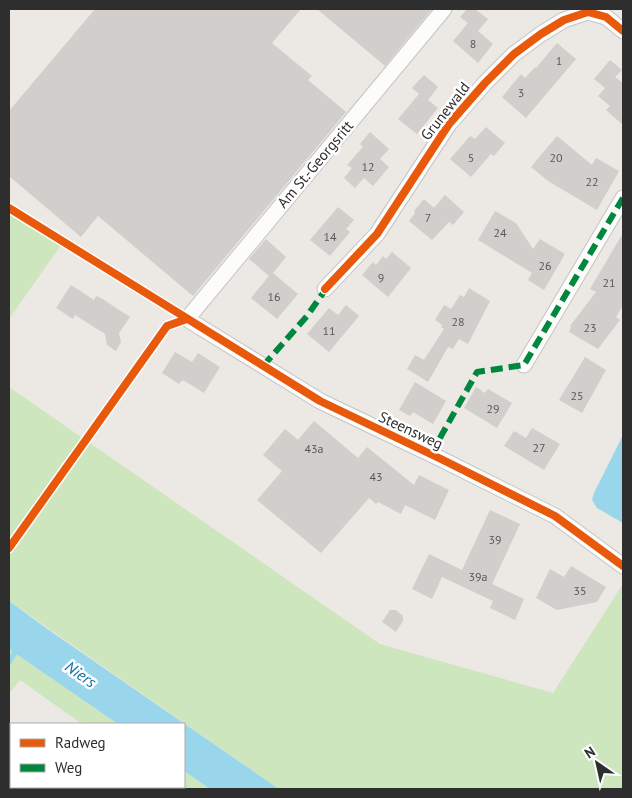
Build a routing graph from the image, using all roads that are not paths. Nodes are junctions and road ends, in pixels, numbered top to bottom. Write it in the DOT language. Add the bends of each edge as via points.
graph roads {
  1 [pos="444,9"];
  2 [pos="623,31"];
  3 [pos="623,198"];
  4 [pos="325,289"];
  5 [pos="187,319"];
  6 [pos="524,365"];
  7 [pos="623,566"];
  1 -- 5 [label="street, Am St.-Georgsritt"];
  2 -- 4 [label="street, Grunewald" via="606,16 588,12 564,20 514,54 449,124 377,234"];
  3 -- 6 [label="street"];
  5 -- 7 [label="street, Steensweg" via="320,401 555,516"];
}
